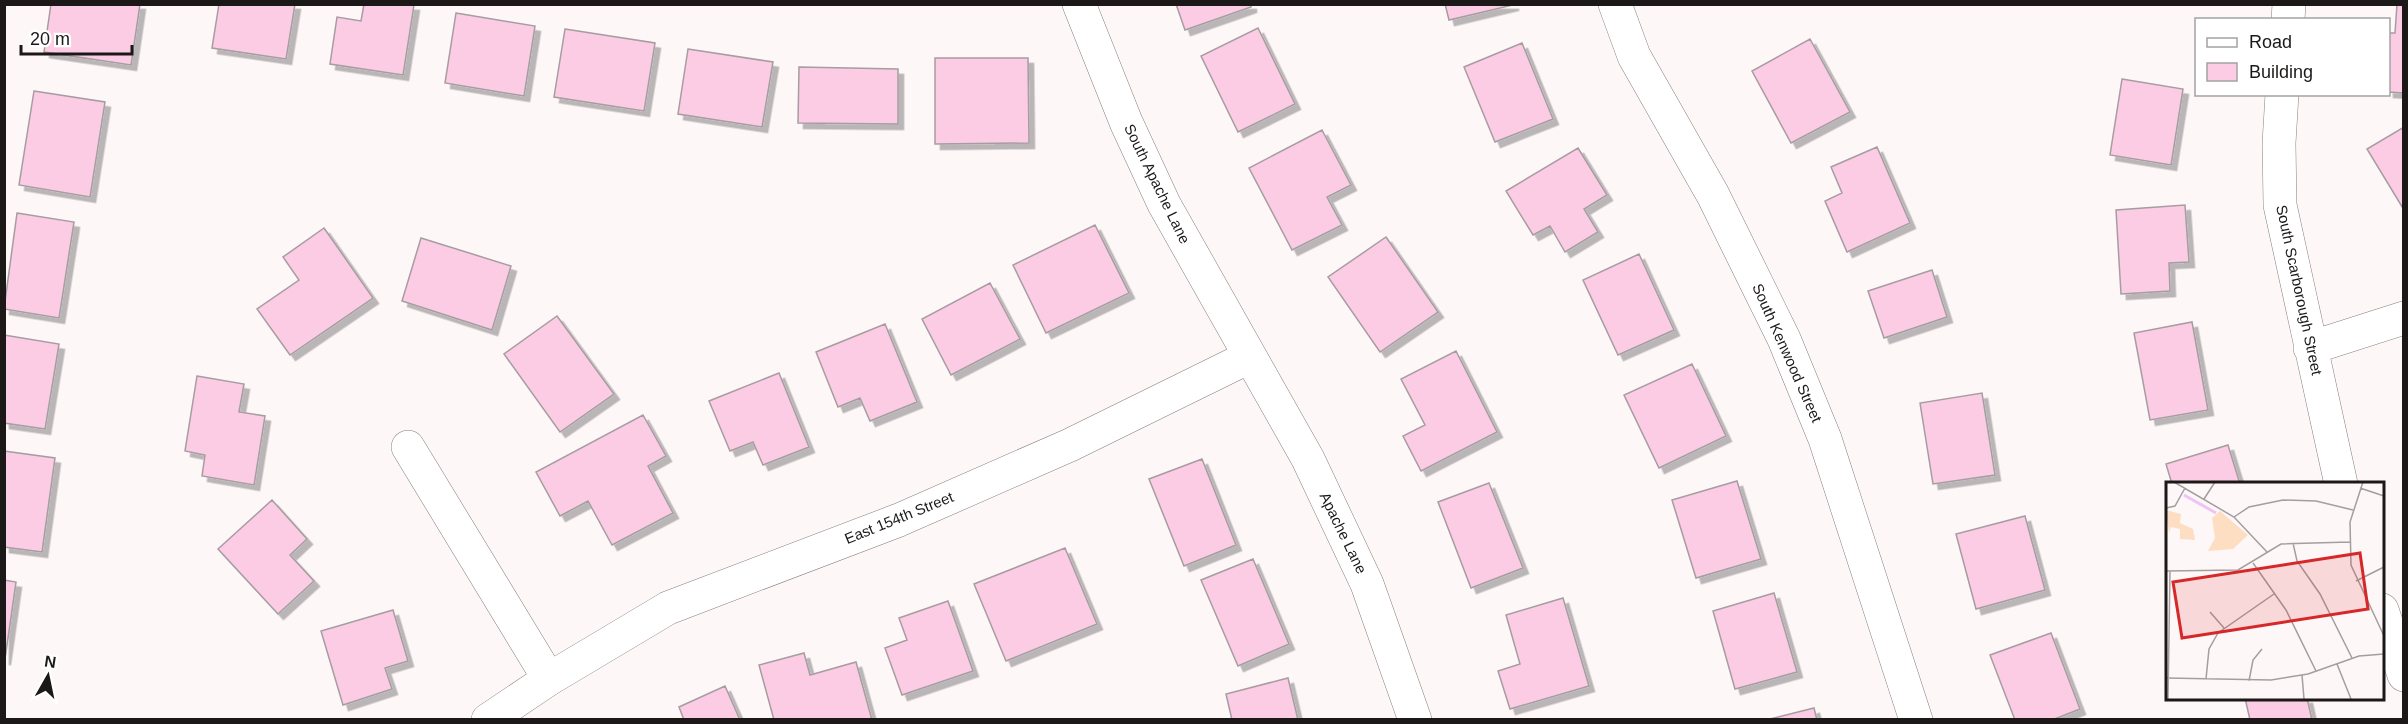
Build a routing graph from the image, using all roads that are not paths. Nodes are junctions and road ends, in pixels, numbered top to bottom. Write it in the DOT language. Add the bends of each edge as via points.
graph roads {
  1 [pos="1079,4"];
  2 [pos="1615,4"];
  3 [pos="2282,96"];
  4 [pos="2403,318"];
  5 [pos="2310,348"];
  6 [pos="1249,357"];
  7 [pos="408,447"];
  8 [pos="2341,482"];
  9 [pos="2384,616"];
  10 [pos="2403,675"];
  11 [pos="549,679"];
  12 [pos="488,720"];
  13 [pos="1414,720"];
  14 [pos="1916,720"];
  1 -- 6 [label="street, South Apache Lane" via="1164,204"];
  2 -- 14 [label="street, South Kenwood Street" via="1634,56 1713,195 1784,339 1825,439"];
  3 -- 5 [label="street, South Scarborough Street" via="2280,205"];
  4 -- 5 [label="street"];
  5 -- 8 [label="street, South Scarborough Street"];
  6 -- 11 [label="street, East 154th Street" via="1070,445 899,520 668,608"];
  6 -- 13 [label="street, Apache Lane" via="1308,459 1367,584"];
  7 -- 11 [label="street"];
  9 -- 10 [label="street"];
  11 -- 12 [label="street, East 154th Street"];
}
